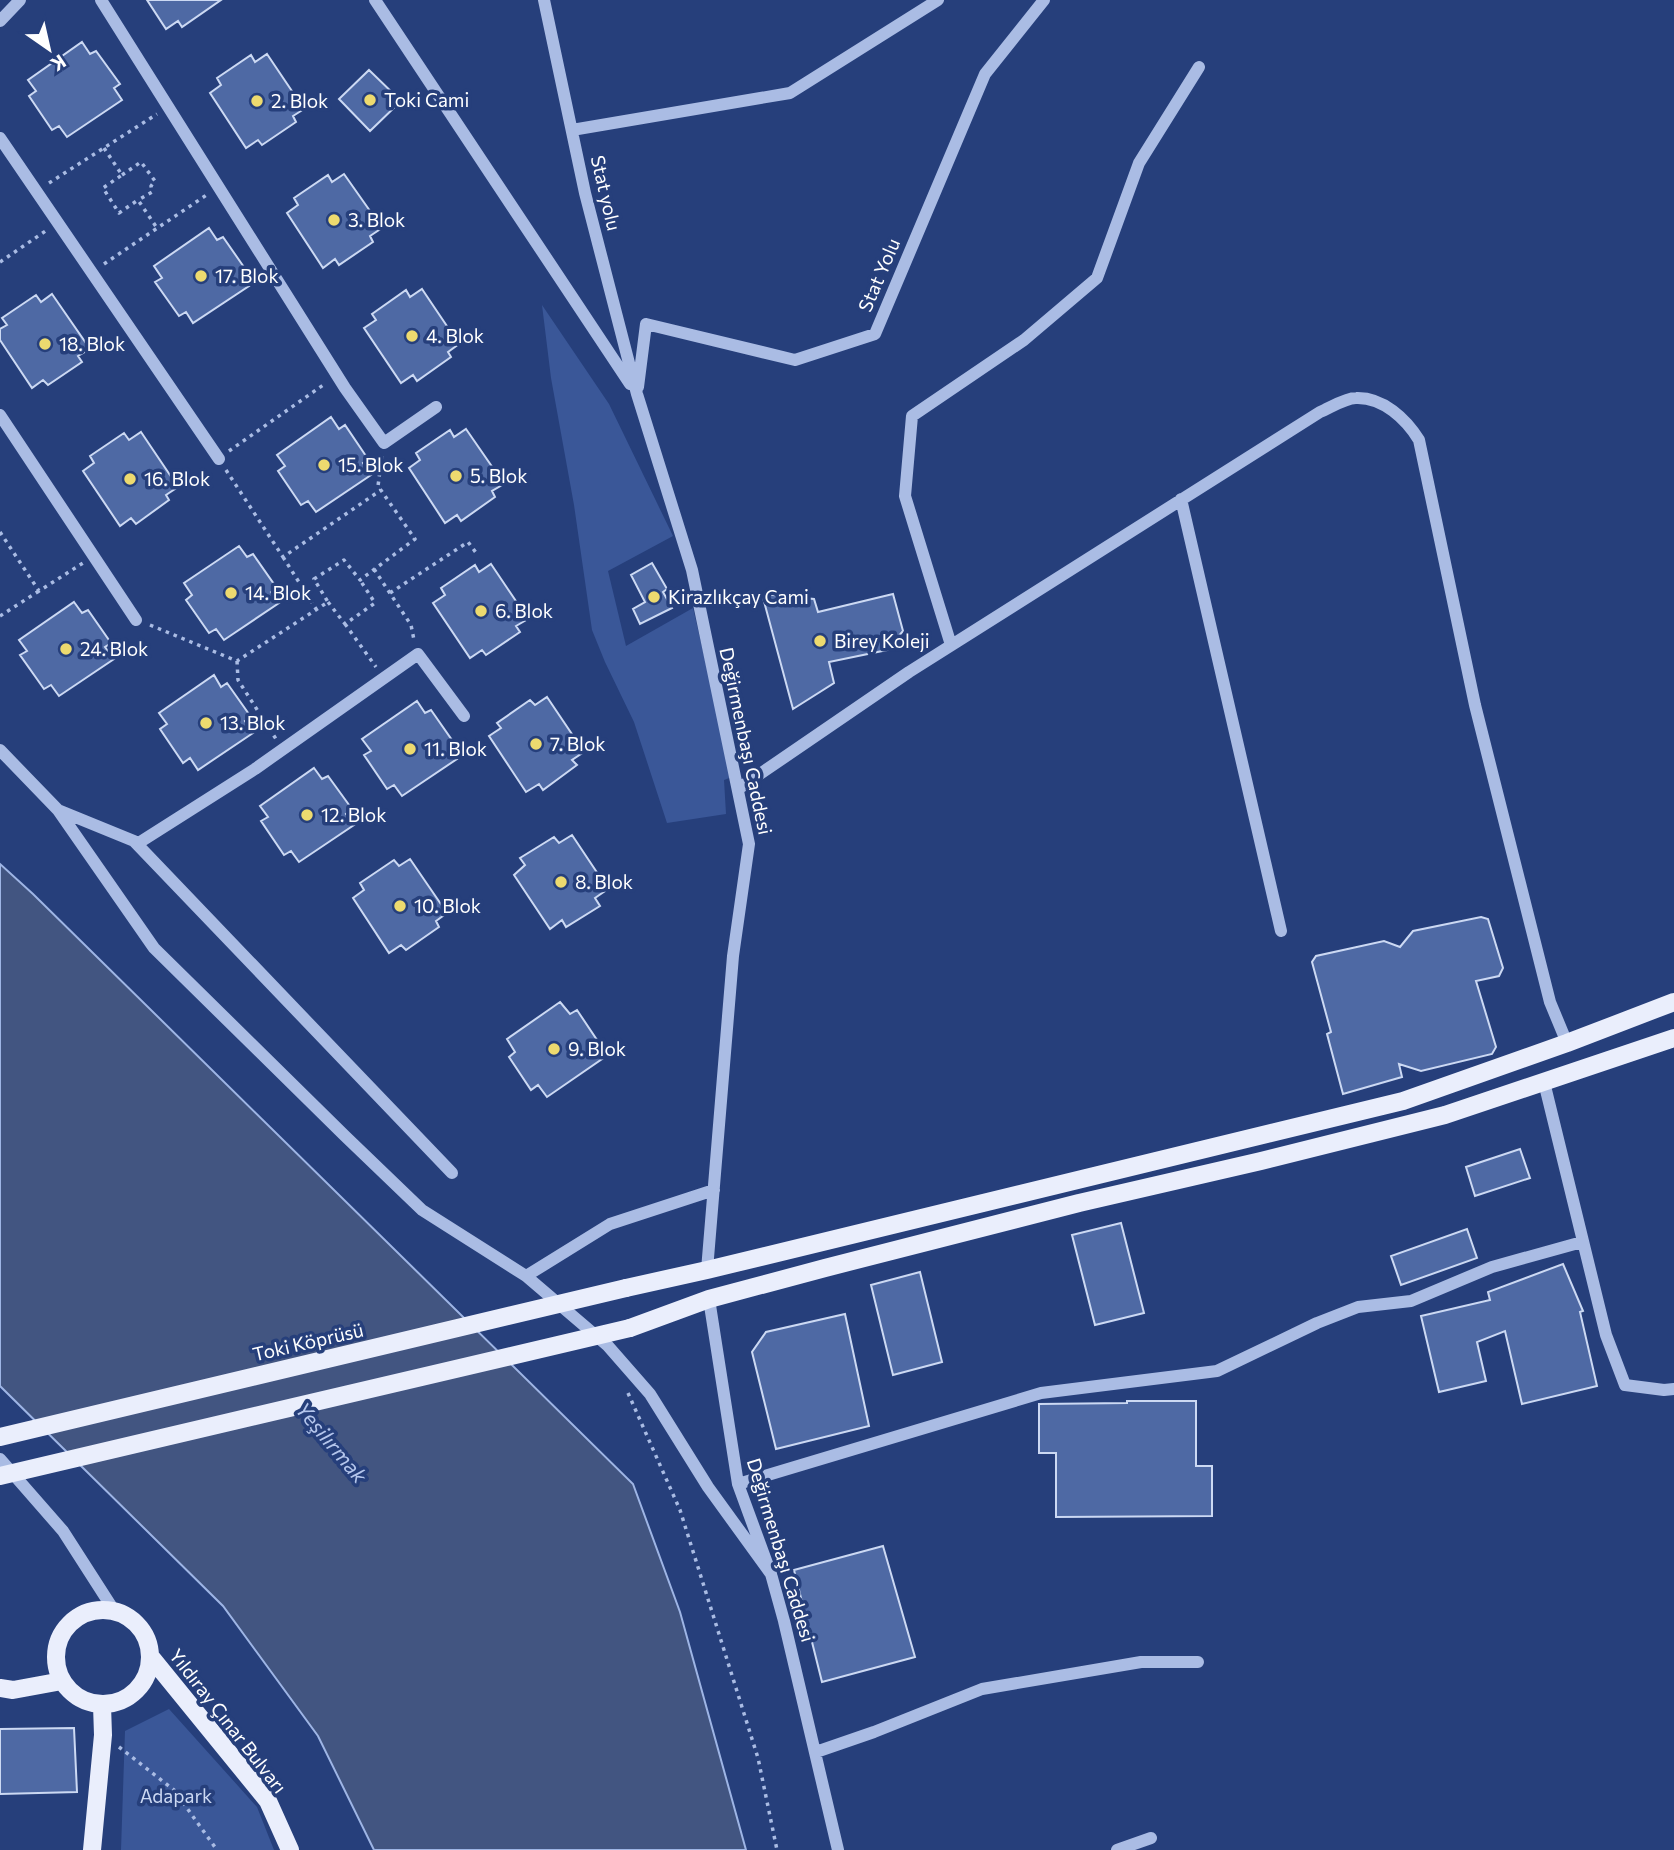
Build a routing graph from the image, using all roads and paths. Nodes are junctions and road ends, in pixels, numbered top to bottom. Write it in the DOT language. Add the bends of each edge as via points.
graph roads {
  1 [pos="20,0"];
  2 [pos="101,0"];
  3 [pos="375,0"];
  4 [pos="544,0"];
  5 [pos="938,0"];
  6 [pos="1044,0"];
  7 [pos="0,21"];
  8 [pos="1199,67"];
  9 [pos="168,107"];
  10 [pos="572,130"];
  11 [pos="0,138"];
  12 [pos="104,148"];
  13 [pos="122,175"];
  14 [pos="219,187"];
  15 [pos="36,191"];
  16 [pos="138,200"];
  17 [pos="57,223"];
  18 [pos="157,228"];
  19 [pos="0,262"];
  20 [pos="92,273"];
  21 [pos="337,375"];
  22 [pos="637,394"];
  23 [pos="436,407"];
  24 [pos="0,415"];
  25 [pos="384,443"];
  26 [pos="219,459"];
  27 [pos="381,490"];
  28 [pos="1181,499"];
  29 [pos="0,532"];
  30 [pos="477,554"];
  31 [pos="93,556"];
  32 [pos="283,556"];
  33 [pos="374,569"];
  34 [pos="360,580"];
  35 [pos="39,591"];
  36 [pos="390,593"];
  37 [pos="328,602"];
  38 [pos="316,609"];
  39 [pos="0,616"];
  40 [pos="136,620"];
  41 [pos="345,624"];
  42 [pos="951,645"];
  43 [pos="418,654"];
  44 [pos="237,661"];
  45 [pos="384,678"];
  46 [pos="464,716"];
  47 [pos="283,749"];
  48 [pos="0,750"];
  49 [pos="738,789"];
  50 [pos="58,810"];
  51 [pos="137,844"];
  52 [pos="1281,931"];
  53 [pos="1674,1002"];
  54 [pos="1674,1038"];
  55 [pos="1567,1043"];
  56 [pos="1544,1082"];
  57 [pos="452,1173"];
  58 [pos="714,1190"];
  59 [pos="1583,1242"];
  60 [pos="707,1270"];
  61 [pos="526,1276"];
  62 [pos="709,1299"];
  63 [pos="624,1384"];
  64 [pos="1674,1389"];
  65 [pos="0,1437"];
  66 [pos="0,1459"];
  67 [pos="0,1476"];
  68 [pos="737,1484"];
  69 [pos="771,1574"];
  70 [pos="115,1612"];
  71 [pos="150,1656"];
  72 [pos="1198,1662"];
  73 [pos="62,1681"];
  74 [pos="0,1688"];
  75 [pos="102,1705"];
  76 [pos="103,1735"];
  77 [pos="816,1752"];
  78 [pos="1151,1838"];
  79 [pos="92,1850"];
  80 [pos="217,1850"];
  81 [pos="290,1850"];
  82 [pos="778,1850"];
  83 [pos="838,1850"];
  84 [pos="1117,1850"];
  1 -- 7 [label="street"];
  2 -- 9 [label="street"];
  3 -- 22 [label="street"];
  4 -- 10 [label="street, Stat yolu"];
  5 -- 10 [label="street" via="790,93"];
  6 -- 22 [label="street, Stat Yolu" via="985,74 875,334 795,360 646,324"];
  8 -- 42 [label="street" via="1139,163 1097,278 1024,340 912,416 905,496"];
  9 -- 12 [label="path"];
  9 -- 14 [label="street"];
  10 -- 22 [label="street, Stat yolu"];
  11 -- 15 [label="street"];
  12 -- 13 [label="path"];
  12 -- 15 [label="path"];
  13 -- 16 [label="path" via="141,162 155,181 152,192"];
  13 -- 16 [label="path" via="103,188 119,213"];
  14 -- 18 [label="path"];
  14 -- 21 [label="street"];
  15 -- 17 [label="street"];
  16 -- 18 [label="path"];
  17 -- 19 [label="path"];
  17 -- 20 [label="street"];
  18 -- 20 [label="path"];
  20 -- 26 [label="street"];
  21 -- 25 [label="street"];
  21 -- 26 [label="path"];
  22 -- 49 [label="street, Değirmenbaşı Caddesi" via="692,570"];
  23 -- 25 [label="street"];
  24 -- 31 [label="street"];
  25 -- 27 [label="path"];
  26 -- 32 [label="path"];
  27 -- 32 [label="path"];
  27 -- 33 [label="path" via="415,539"];
  28 -- 42 [label="street"];
  28 -- 52 [label="street"];
  28 -- 55 [label="street" via="1320,412 1354,397 1373,400 1410,425 1419,440 1475,705 1550,1002"];
  29 -- 35 [label="path"];
  30 -- 36 [label="path" via="468,542"];
  31 -- 35 [label="path"];
  31 -- 40 [label="street"];
  32 -- 38 [label="path"];
  33 -- 34 [label="path"];
  33 -- 36 [label="path"];
  34 -- 37 [label="path" via="344,560 314,579"];
  34 -- 41 [label="path" via="374,603"];
  35 -- 39 [label="path"];
  36 -- 43 [label="path" via="411,625"];
  37 -- 38 [label="path"];
  37 -- 41 [label="path"];
  38 -- 44 [label="path"];
  40 -- 44 [label="path"];
  41 -- 45 [label="path"];
  42 -- 49 [label="street"];
  43 -- 45 [label="street"];
  43 -- 46 [label="street"];
  44 -- 47 [label="path" via="238,680"];
  45 -- 47 [label="street"];
  47 -- 51 [label="street"];
  48 -- 50 [label="street"];
  49 -- 58 [label="street, Değirmenbaşı Caddesi" via="749,844 733,956"];
  50 -- 51 [label="street"];
  50 -- 61 [label="street" via="163,957 422,1210"];
  51 -- 57 [label="street"];
  53 -- 55 [label="main road, Toki Köprüsü"];
  54 -- 56 [label="main road"];
  55 -- 60 [label="main road, Toki Köprüsü" via="1403,1101"];
  56 -- 59 [label="street"];
  56 -- 62 [label="main road" via="1445,1115"];
  58 -- 60 [label="street, Değirmenbaşı Caddesi"];
  58 -- 61 [label="street" via="610,1224"];
  59 -- 64 [label="street" via="1606,1335 1625,1385"];
  59 -- 68 [label="street" via="1492,1267 1411,1301 1358,1307 1217,1371 1041,1393"];
  60 -- 65 [label="main road, Toki Köprüsü, bridge"];
  61 -- 69 [label="street" via="608,1346 650,1394"];
  62 -- 67 [label="main road, bridge" via="630,1328"];
  62 -- 68 [label="street, Değirmenbaşı Caddesi"];
  63 -- 82 [label="path" via="680,1510 758,1758"];
  66 -- 70 [label="street" via="64,1531"];
  68 -- 69 [label="street, Değirmenbaşı Caddesi"];
  69 -- 77 [label="street, Değirmenbaşı Caddesi"];
  70 -- 71 [label="main road" via="140,1628"];
  70 -- 73 [label="main road" via="84,1614 61,1635 56,1666"];
  71 -- 75 [label="main road" via="141,1685 117,1703"];
  71 -- 81 [label="main road, Yıldıray Çınar Bulvarı" via="268,1801"];
  72 -- 77 [label="street" via="1141,1662 982,1689"];
  73 -- 74 [label="main road"];
  73 -- 75 [label="main road" via="72,1694"];
  75 -- 76 [label="main road"];
  76 -- 79 [label="main road"];
  76 -- 80 [label="path" via="174,1790"];
  77 -- 83 [label="street, Değirmenbaşı Caddesi"];
  78 -- 84 [label="street"];
}
